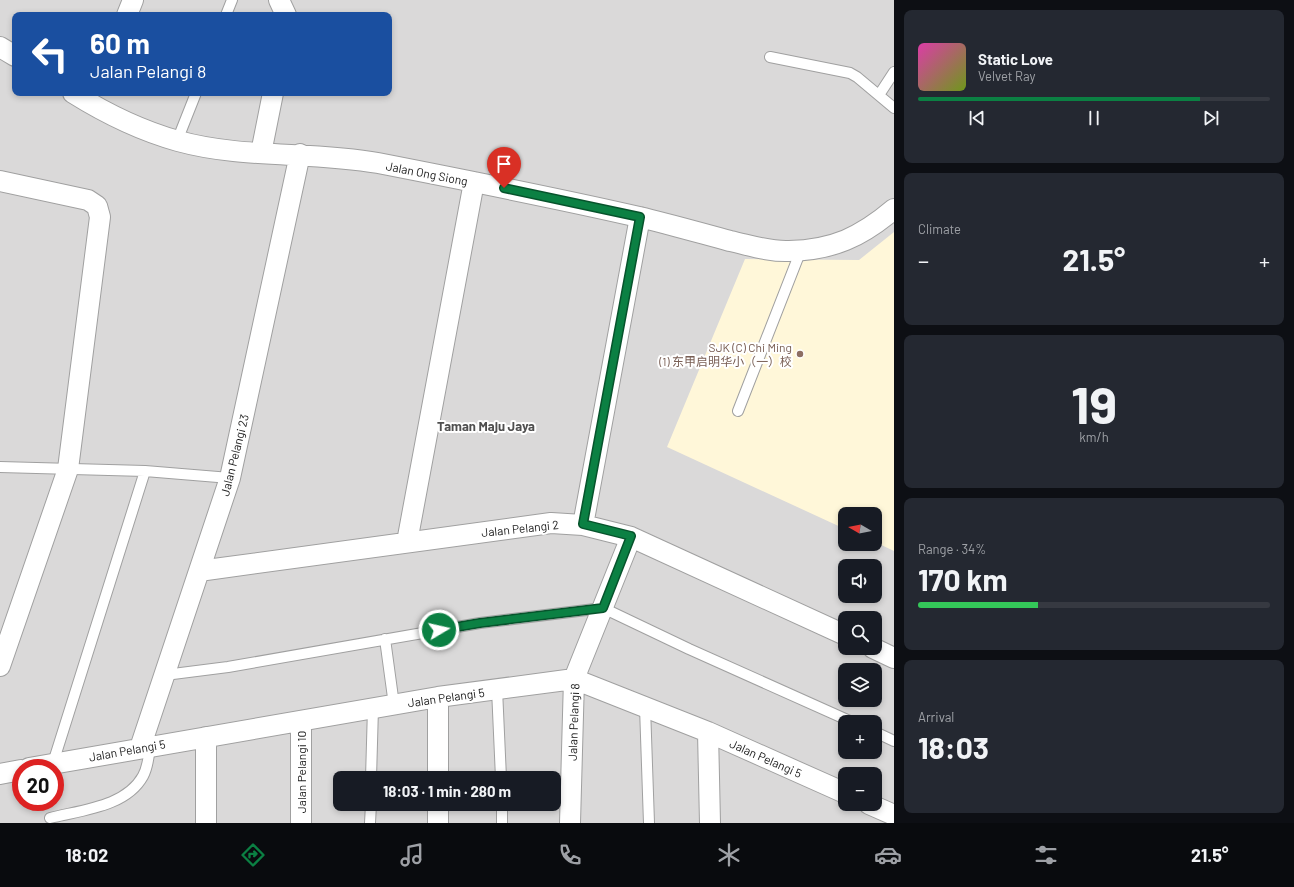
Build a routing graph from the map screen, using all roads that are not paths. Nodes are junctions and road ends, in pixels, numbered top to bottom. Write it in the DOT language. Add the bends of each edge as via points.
graph roads {
  1 [pos="133,0"];
  2 [pos="232,0"];
  3 [pos="279,0"];
  4 [pos="128,12"];
  5 [pos="227,12"];
  6 [pos="285,12"];
  7 [pos="0,47"];
  8 [pos="12,54"];
  9 [pos="770,57"];
  10 [pos="894,72"];
  11 [pos="879,94"];
  12 [pos="83,96"];
  13 [pos="195,96"];
  14 [pos="272,96"];
  15 [pos="93,99"];
  16 [pos="894,108"];
  17 [pos="177,141"];
  18 [pos="261,153"];
  19 [pos="300,154"];
  20 [pos="0,181"];
  21 [pos="474,182"];
  22 [pos="894,209"];
  23 [pos="640,217"];
  24 [pos="801,250"];
  25 [pos="738,411"];
  26 [pos="0,467"];
  27 [pos="68,469"];
  28 [pos="145,471"];
  29 [pos="230,478"];
  30 [pos="583,524"];
  31 [pos="631,536"];
  32 [pos="407,542"];
  33 [pos="199,571"];
  34 [pos="603,608"];
  35 [pos="838,632"];
  36 [pos="385,639"];
  37 [pos="882,652"];
  38 [pos="894,658"];
  39 [pos="0,666"];
  40 [pos="164,675"];
  41 [pos="574,679"];
  42 [pos="497,689"];
  43 [pos="438,697"];
  44 [pos="394,705"];
  45 [pos="645,707"];
  46 [pos="374,708"];
  47 [pos="838,716"];
  48 [pos="301,721"];
  49 [pos="708,732"];
  50 [pos="882,735"];
  51 [pos="206,737"];
  52 [pos="894,741"];
  53 [pos="145,747"];
  54 [pos="54,759"];
  55 [pos="64,761"];
  56 [pos="371,771"];
  57 [pos="438,771"];
  58 [pos="500,771"];
  59 [pos="12,772"];
  60 [pos="0,774"];
  61 [pos="838,790"];
  62 [pos="882,810"];
  63 [pos="370,811"];
  64 [pos="438,811"];
  65 [pos="502,811"];
  66 [pos="894,815"];
  67 [pos="50,818"];
  68 [pos="206,823"];
  69 [pos="301,823"];
  70 [pos="370,823"];
  71 [pos="438,823"];
  72 [pos="502,823"];
  73 [pos="570,823"];
  74 [pos="649,823"];
  75 [pos="710,823"];
  1 -- 4 [label="street"];
  2 -- 5 [label="lane"];
  3 -- 6 [label="street"];
  7 -- 8 [label="street"];
  9 -- 11 [label="lane" via="850,73"];
  10 -- 11 [label="lane"];
  11 -- 16 [label="lane"];
  12 -- 15 [label="street, Jalan Ong Siong"];
  13 -- 17 [label="lane"];
  14 -- 18 [label="street"];
  15 -- 17 [label="street, Jalan Ong Siong" via="133,125"];
  17 -- 18 [label="street, Jalan Ong Siong" via="223,150"];
  18 -- 19 [label="street, Jalan Ong Siong"];
  19 -- 21 [label="street, Jalan Ong Siong" via="374,162"];
  19 -- 29 [label="street, Jalan Pelangi 23"];
  20 -- 27 [label="street" via="88,200 97,206 100,212"];
  21 -- 23 [label="street, Jalan Ong Siong"];
  21 -- 32 [label="street"];
  22 -- 24 [label="street, Jalan Ong Siong" via="856,237"];
  23 -- 24 [label="street, Jalan Ong Siong" via="754,247"];
  23 -- 30 [label="street"];
  24 -- 25 [label="lane"];
  26 -- 27 [label="lane"];
  27 -- 28 [label="lane"];
  27 -- 39 [label="street"];
  28 -- 29 [label="lane"];
  28 -- 54 [label="lane"];
  29 -- 33 [label="street, Jalan Pelangi 23"];
  30 -- 31 [label="street, Jalan Pelangi 2"];
  30 -- 32 [label="street, Jalan Pelangi 2" via="551,523"];
  31 -- 34 [label="street, Jalan Pelangi 8"];
  31 -- 35 [label="street, Jalan Pelangi 2"];
  32 -- 33 [label="street, Jalan Pelangi 2"];
  33 -- 40 [label="street, Jalan Pelangi 23"];
  34 -- 36 [label="lane" via="480,623"];
  34 -- 41 [label="street, Jalan Pelangi 8"];
  34 -- 47 [label="lane"];
  36 -- 40 [label="lane" via="228,667"];
  36 -- 44 [label="lane"];
  37 -- 38 [label="street"];
  40 -- 53 [label="street, Jalan Pelangi 23"];
  41 -- 42 [label="street, Jalan Pelangi 5"];
  41 -- 45 [label="street, Jalan Pelangi 5"];
  41 -- 73 [label="street, Jalan Pelangi 8"];
  42 -- 43 [label="street, Jalan Pelangi 5"];
  42 -- 58 [label="lane"];
  43 -- 44 [label="street, Jalan Pelangi 5"];
  43 -- 57 [label="street"];
  44 -- 46 [label="street, Jalan Pelangi 5"];
  45 -- 49 [label="street, Jalan Pelangi 5"];
  45 -- 74 [label="lane"];
  46 -- 48 [label="street, Jalan Pelangi 5"];
  46 -- 56 [label="lane"];
  48 -- 51 [label="street, Jalan Pelangi 5"];
  48 -- 69 [label="street, Jalan Pelangi 10"];
  49 -- 61 [label="street, Jalan Pelangi 5"];
  49 -- 75 [label="street"];
  50 -- 52 [label="lane"];
  51 -- 53 [label="street, Jalan Pelangi 5"];
  51 -- 68 [label="street"];
  53 -- 55 [label="street, Jalan Pelangi 5"];
  53 -- 67 [label="lane" via="147,766 144,776 130,794 116,801"];
  59 -- 60 [label="street"];
  62 -- 66 [label="street"];
  63 -- 70 [label="lane"];
  64 -- 71 [label="street"];
  65 -- 72 [label="lane"];
}
